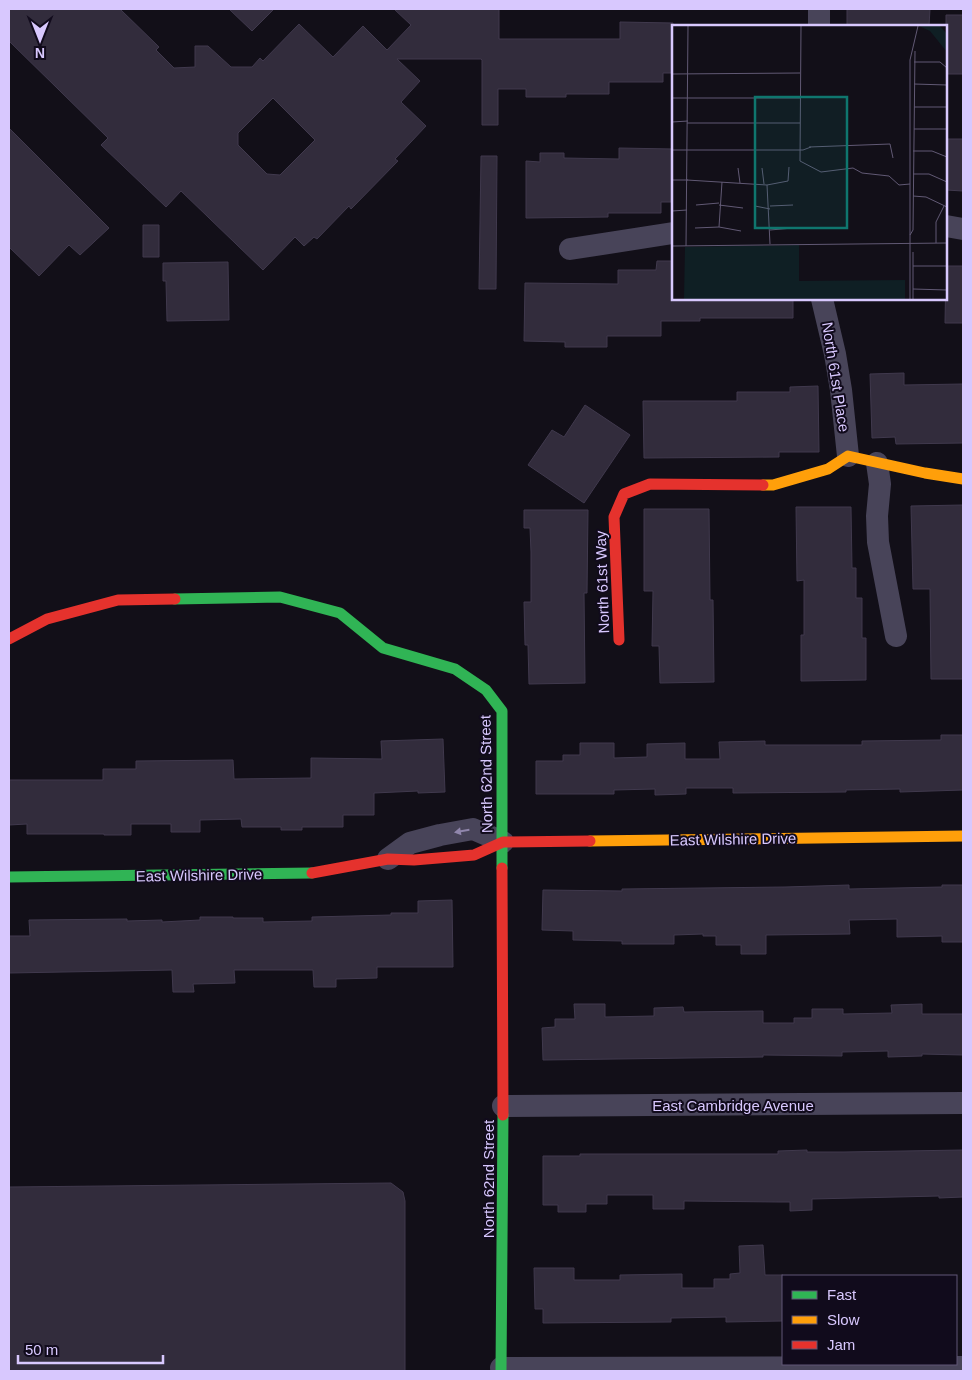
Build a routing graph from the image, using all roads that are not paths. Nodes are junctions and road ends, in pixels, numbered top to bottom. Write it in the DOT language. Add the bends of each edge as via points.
graph roads {
  1 [pos="819,9"];
  2 [pos="819,25"];
  3 [pos="947,226"];
  4 [pos="963,229"];
  5 [pos="672,233"];
  6 [pos="570,250"];
  7 [pos="822,300"];
  8 [pos="848,456"];
  9 [pos="877,463"];
  10 [pos="963,479"];
  11 [pos="896,636"];
  12 [pos="9,639"];
  13 [pos="619,640"];
  14 [pos="963,836"];
  15 [pos="503,842"];
  16 [pos="388,859"];
  17 [pos="9,877"];
  18 [pos="963,1103"];
  19 [pos="503,1106"];
  20 [pos="963,1367"];
  21 [pos="501,1370"];
  1 -- 2 [label="street"];
  3 -- 4 [label="street"];
  5 -- 6 [label="street"];
  7 -- 8 [label="street, North 61st Place" via="841,390"];
  8 -- 9 [label="street"];
  8 -- 13 [label="street, North 61st Way" via="828,469 773,484 650,484 624,494 614,517"];
  9 -- 10 [label="street"];
  9 -- 11 [label="street" via="880,484 878,542"];
  12 -- 15 [label="street, North 62nd Street" via="47,619 118,600 280,597 340,613 383,648 455,669 486,690 502,711"];
  14 -- 15 [label="street, East Wilshire Drive"];
  15 -- 16 [label="street, East Wilshire Drive" via="473,829 410,843"];
  15 -- 19 [label="street, North 62nd Street"];
  16 -- 17 [label="street, East Wilshire Drive" via="308,874"];
  18 -- 19 [label="street, East Cambridge Avenue"];
  19 -- 21 [label="street, North 62nd Street"];
  20 -- 21 [label="street"];
}
